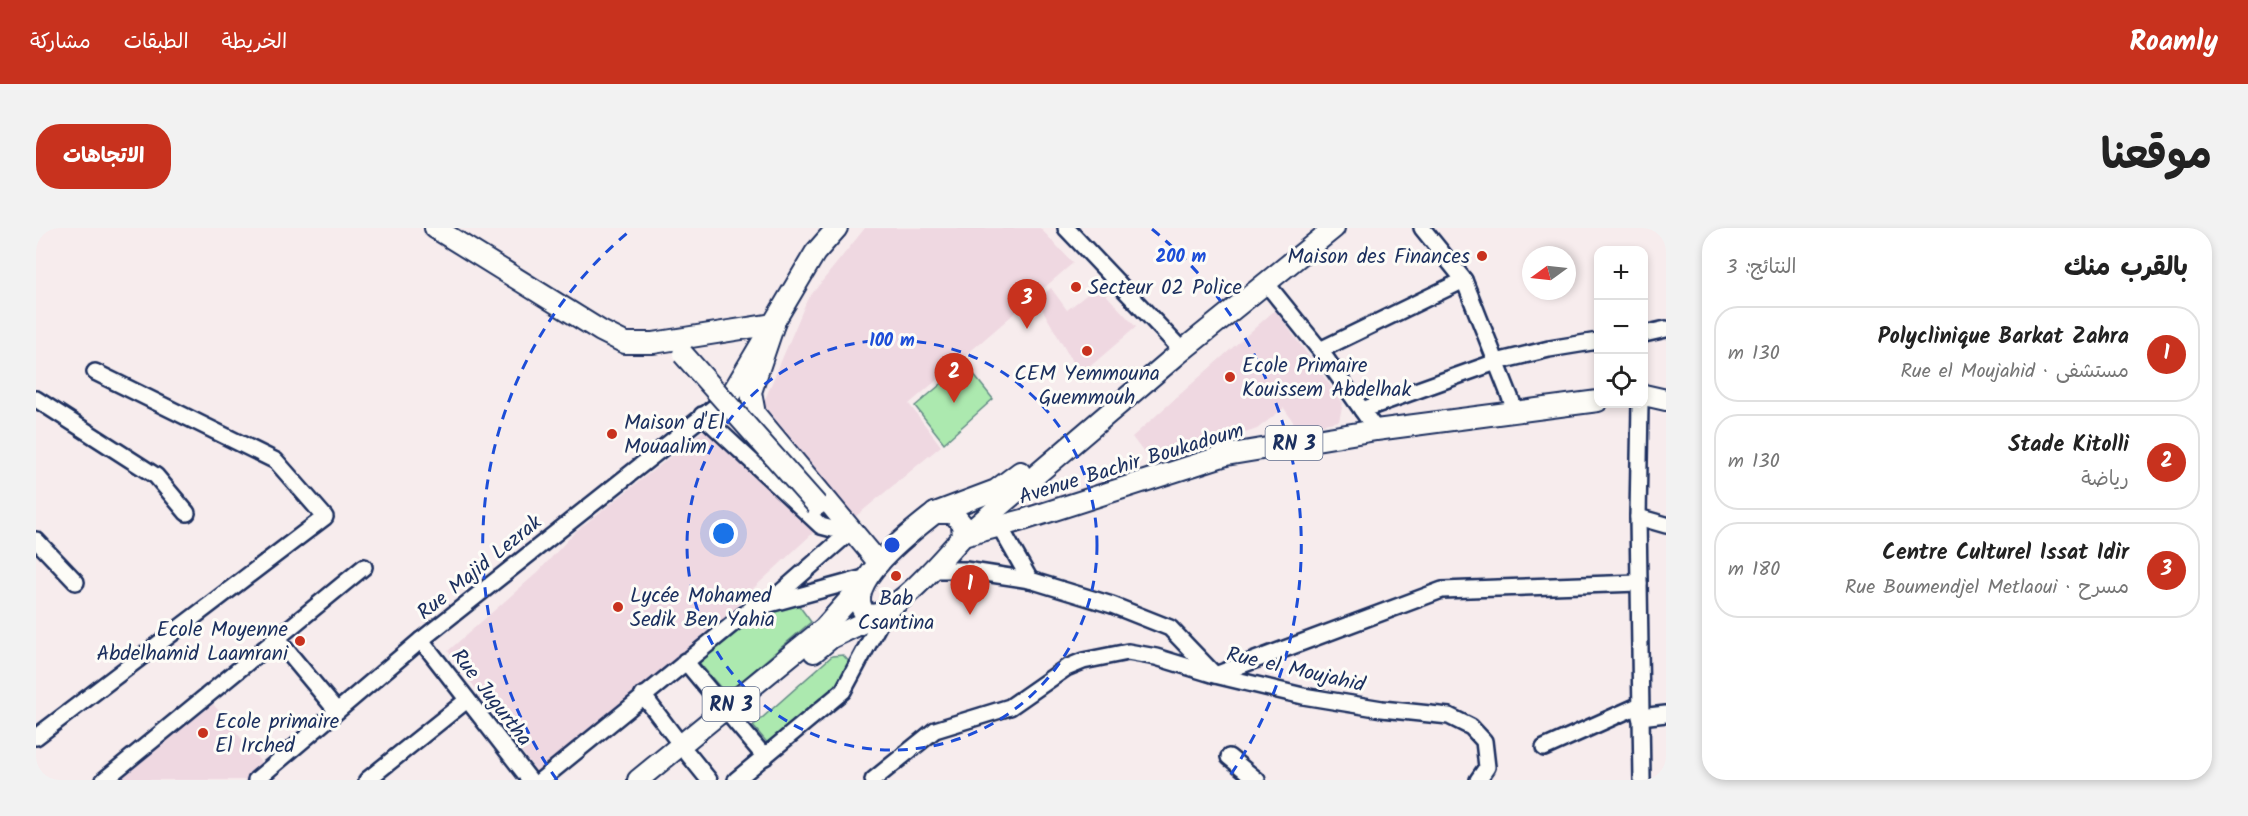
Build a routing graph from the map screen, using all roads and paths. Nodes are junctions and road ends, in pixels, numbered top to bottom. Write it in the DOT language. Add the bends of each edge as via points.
graph roads {
  1 [pos="435,228"];
  2 [pos="837,228"];
  3 [pos="1066,228"];
  4 [pos="1316,228"];
  5 [pos="1334,228"];
  6 [pos="1422,228"];
  7 [pos="1464,280"];
  8 [pos="1266,283"];
  9 [pos="774,324"];
  10 [pos="1666,329"];
  11 [pos="1648,333"];
  12 [pos="1594,342"];
  13 [pos="653,343"];
  14 [pos="1175,343"];
  15 [pos="1320,350"];
  16 [pos="1496,362"];
  17 [pos="95,372"];
  18 [pos="732,393"];
  19 [pos="1648,396"];
  20 [pos="36,399"];
  21 [pos="1666,400"];
  22 [pos="1594,402"];
  23 [pos="1640,408"];
  24 [pos="1362,410"];
  25 [pos="1516,412"];
  26 [pos="702,415"];
  27 [pos="1376,430"];
  28 [pos="187,513"];
  29 [pos="944,513"];
  30 [pos="1638,517"];
  31 [pos="998,524"];
  32 [pos="1666,525"];
  33 [pos="834,536"];
  34 [pos="963,536"];
  35 [pos="36,540"];
  36 [pos="364,567"];
  37 [pos="931,570"];
  38 [pos="871,572"];
  39 [pos="1030,580"];
  40 [pos="76,582"];
  41 [pos="1639,583"];
  42 [pos="771,601"];
  43 [pos="884,612"];
  44 [pos="278,639"];
  45 [pos="421,640"];
  46 [pos="685,661"];
  47 [pos="1215,675"];
  48 [pos="643,696"];
  49 [pos="467,700"];
  50 [pos="336,710"];
  51 [pos="1640,711"];
  52 [pos="729,714"];
  53 [pos="1666,714"];
  54 [pos="36,737"];
  55 [pos="1544,748"];
  56 [pos="685,750"];
  57 [pos="765,757"];
  58 [pos="1229,757"];
  59 [pos="892,766"];
  60 [pos="104,780"];
  61 [pos="256,780"];
  62 [pos="367,780"];
  63 [pos="530,780"];
  64 [pos="541,780"];
  65 [pos="638,780"];
  66 [pos="656,780"];
  67 [pos="709,780"];
  68 [pos="736,780"];
  69 [pos="873,780"];
  70 [pos="884,780"];
  71 [pos="1257,780"];
  72 [pos="1478,780"];
  73 [pos="1642,780"];
  1 -- 13 [label="main road" via="601,331 625,343"];
  2 -- 9 [label="main road" via="815,253"];
  3 -- 14 [label="street"];
  4 -- 14 [label="main road"];
  5 -- 8 [label="main road"];
  6 -- 7 [label="street"];
  7 -- 15 [label="street"];
  7 -- 16 [label="street"];
  8 -- 15 [label="street"];
  8 -- 31 [label="main road" via="1000,504"];
  9 -- 13 [label="main road"];
  9 -- 18 [label="main road"];
  9 -- 38 [label="main road" via="752,392 754,414"];
  10 -- 11 [label="street"];
  12 -- 16 [label="street"];
  13 -- 33 [label="main road, bridge" via="683,354 817,505"];
  14 -- 29 [label="main road" via="1004,485"];
  15 -- 24 [label="street"];
  16 -- 24 [label="street"];
  16 -- 25 [label="street"];
  17 -- 54 [label="street" via="276,461 325,517"];
  18 -- 26 [label="street, Rue Majid Lezrak"];
  19 -- 21 [label="main road"];
  20 -- 28 [label="street" via="156,476"];
  22 -- 25 [label="main road, Avenue Bachir Boukadoum / RN 3"];
  23 -- 30 [label="street"];
  24 -- 27 [label="street"];
  25 -- 27 [label="main road, Avenue Bachir Boukadoum / RN 3"];
  26 -- 33 [label="street"];
  26 -- 45 [label="street, Rue Majid Lezrak"];
  27 -- 31 [label="main road, Avenue Bachir Boukadoum / RN 3" via="1226,455"];
  29 -- 31 [label="main road"];
  29 -- 34 [label="main road" via="962,524"];
  29 -- 38 [label="main road"];
  30 -- 32 [label="street"];
  30 -- 41 [label="street"];
  31 -- 34 [label="main road, RN 3"];
  31 -- 39 [label="street"];
  33 -- 38 [label="main road"];
  33 -- 42 [label="street"];
  34 -- 37 [label="main road"];
  35 -- 40 [label="street"];
  36 -- 44 [label="street"];
  37 -- 39 [label="street, Rue el Moujahid" via="965,570"];
  37 -- 43 [label="main road"];
  38 -- 42 [label="street" via="828,590"];
  38 -- 43 [label="main road" via="860,594 862,609 872,616"];
  38 -- 52 [label="main road, RN 3" via="824,628"];
  39 -- 47 [label="street, Rue el Moujahid" via="1170,628"];
  41 -- 47 [label="street" via="1442,590"];
  41 -- 51 [label="street"];
  42 -- 46 [label="street" via="751,609"];
  43 -- 52 [label="main road, RN 3" via="831,638"];
  43 -- 57 [label="street" via="843,691"];
  44 -- 50 [label="street"];
  44 -- 60 [label="street"];
  45 -- 49 [label="street, Rue Jugurtha"];
  45 -- 50 [label="street, Rue Majid Lezrak"];
  46 -- 48 [label="street"];
  46 -- 52 [label="street"];
  47 -- 59 [label="street" via="1128,652 1083,661 1066,668 1010,707 935,730"];
  47 -- 72 [label="street, Rue el Moujahid" via="1315,698 1449,716 1471,727 1484,741 1487,767"];
  48 -- 56 [label="street"];
  48 -- 64 [label="street"];
  49 -- 62 [label="street"];
  49 -- 63 [label="street, Rue Jugurtha"];
  50 -- 61 [label="street, Rue Majid Lezrak"];
  51 -- 53 [label="street"];
  51 -- 55 [label="street"];
  51 -- 73 [label="street"];
  52 -- 56 [label="main road, RN 3"];
  52 -- 57 [label="street"];
  56 -- 65 [label="main road, RN 3"];
  56 -- 66 [label="main road, RN 3"];
  56 -- 67 [label="street"];
  57 -- 68 [label="street"];
  58 -- 71 [label="street"];
  59 -- 69 [label="street"];
  59 -- 70 [label="street"];
}
